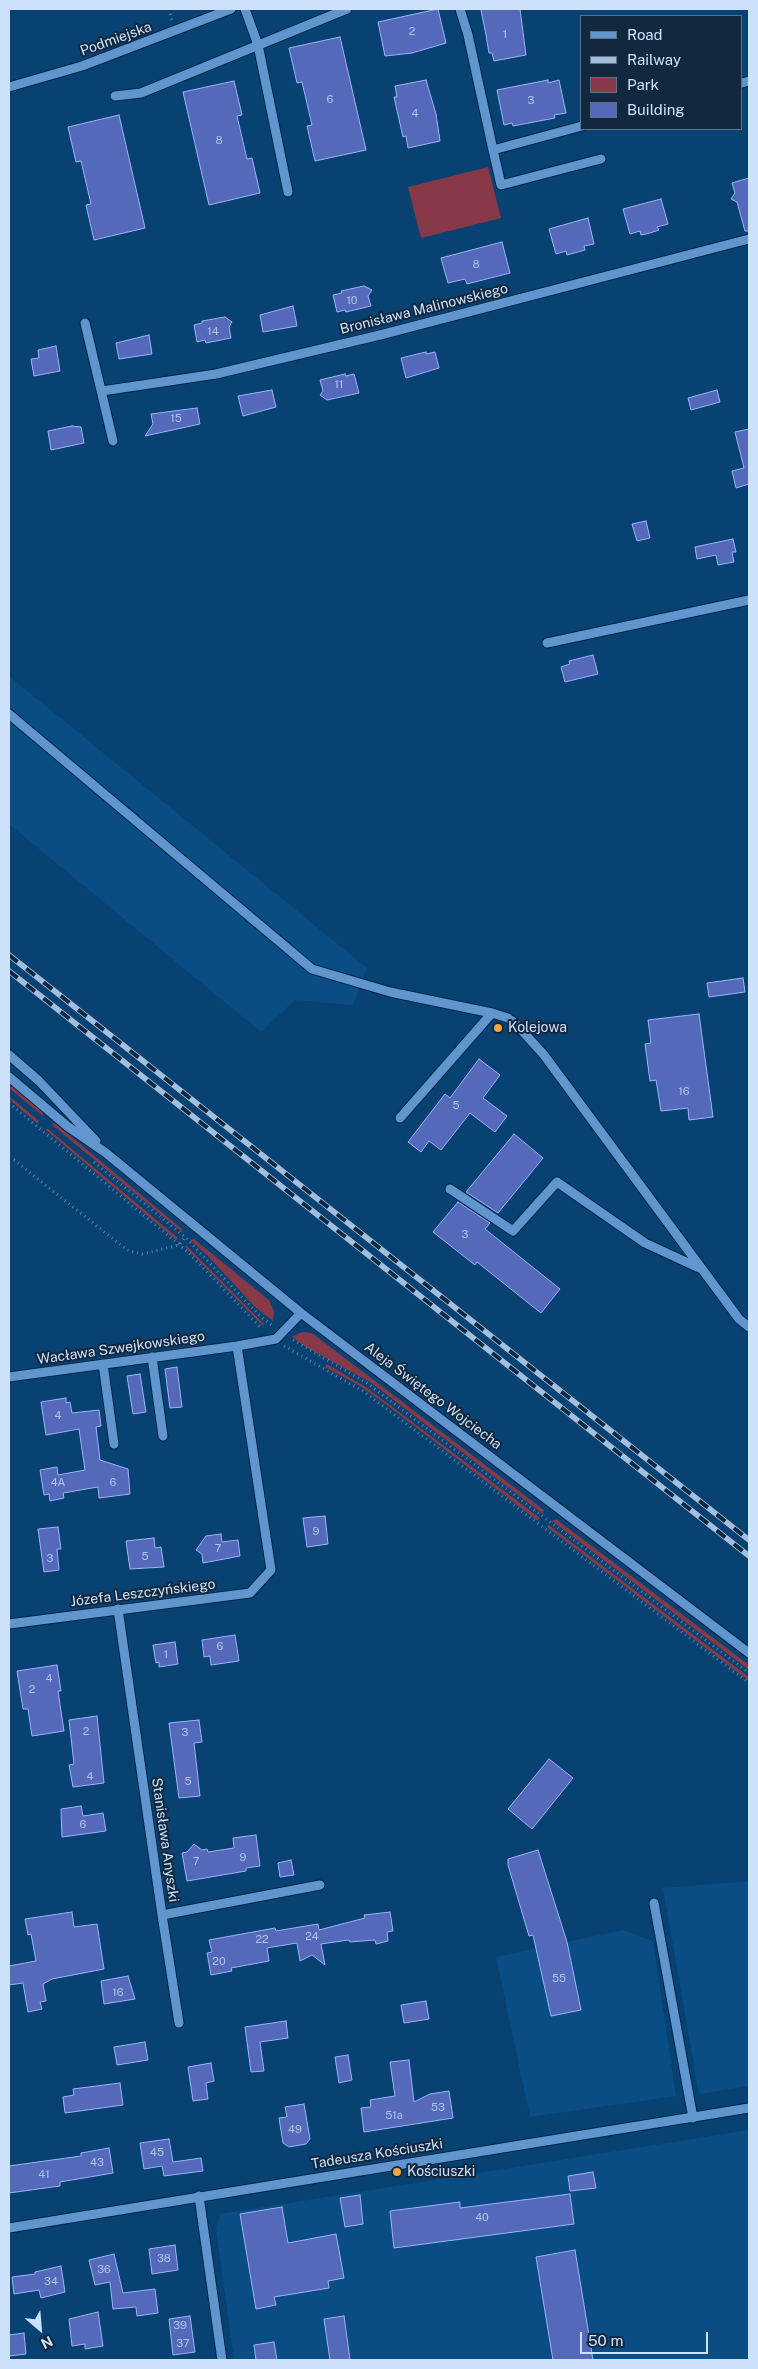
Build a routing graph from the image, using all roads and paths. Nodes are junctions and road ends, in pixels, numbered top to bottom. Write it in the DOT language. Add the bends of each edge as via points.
graph roads {
  1 [pos="169,9"];
  2 [pos="231,9"];
  3 [pos="245,9"];
  4 [pos="347,9"];
  5 [pos="460,9"];
  6 [pos="172,20"];
  7 [pos="258,45"];
  8 [pos="9,87"];
  9 [pos="115,96"];
  10 [pos="580,127"];
  11 [pos="493,150"];
  12 [pos="601,159"];
  13 [pos="288,192"];
  14 [pos="749,239"];
  15 [pos="85,323"];
  16 [pos="102,391"];
  17 [pos="113,441"];
  18 [pos="749,600"];
  19 [pos="547,643"];
  20 [pos="9,714"];
  21 [pos="492,1014"];
  22 [pos="9,1055"];
  23 [pos="9,1077"];
  24 [pos="9,1103"];
  25 [pos="400,1118"];
  26 [pos="106,1153"];
  27 [pos="9,1161"];
  28 [pos="93,1161"];
  29 [pos="450,1189"];
  30 [pos="193,1226"];
  31 [pos="185,1238"];
  32 [pos="179,1245"];
  33 [pos="702,1269"];
  34 [pos="301,1313"];
  35 [pos="749,1327"];
  36 [pos="279,1336"];
  37 [pos="238,1346"];
  38 [pos="152,1357"];
  39 [pos="103,1364"];
  40 [pos="9,1376"];
  41 [pos="163,1436"];
  42 [pos="114,1444"];
  43 [pos="118,1609"];
  44 [pos="9,1624"];
  45 [pos="749,1653"];
  46 [pos="749,1673"];
  47 [pos="749,1683"];
  48 [pos="320,1885"];
  49 [pos="654,1902"];
  50 [pos="162,1915"];
  51 [pos="179,2024"];
  52 [pos="749,2108"];
  53 [pos="693,2118"];
  54 [pos="199,2196"];
  55 [pos="9,2228"];
  56 [pos="222,2360"];
  1 -- 6 [label="path"];
  2 -- 8 [label="street, Podmiejska" via="82,66"];
  3 -- 7 [label="street"];
  4 -- 7 [label="street"];
  5 -- 11 [label="street"];
  7 -- 9 [label="street" via="141,93"];
  7 -- 13 [label="street"];
  10 -- 11 [label="street"];
  11 -- 12 [label="street" via="501,185"];
  14 -- 16 [label="street, Bronisława Malinowskiego" via="216,374"];
  15 -- 16 [label="street"];
  16 -- 17 [label="street"];
  18 -- 19 [label="street"];
  20 -- 21 [label="street" via="312,969 390,992"];
  21 -- 25 [label="street"];
  21 -- 33 [label="street" via="508,1018 532,1040"];
  22 -- 26 [label="street, Aleja Świętego Wojciecha" via="39,1081"];
  23 -- 26 [label="street, Aleja Świętego Wojciecha"];
  24 -- 32 [label="path"];
  26 -- 30 [label="street, Aleja Świętego Wojciecha"];
  27 -- 32 [label="path" via="14,1160 127,1250 142,1254"];
  28 -- 31 [label="path"];
  29 -- 33 [label="street" via="514,1231 557,1182 645,1243"];
  30 -- 31 [label="path"];
  30 -- 34 [label="street, Aleja Świętego Wojciecha"];
  31 -- 32 [label="path"];
  31 -- 36 [label="path"];
  32 -- 36 [label="path" via="255,1324"];
  33 -- 35 [label="street" via="739,1319"];
  34 -- 36 [label="street"];
  34 -- 45 [label="street, Aleja Świętego Wojciecha"];
  36 -- 37 [label="street, Wacława Szwejkowskiego"];
  36 -- 46 [label="path" via="367,1383"];
  36 -- 47 [label="path" via="288,1349 363,1391"];
  37 -- 38 [label="street, Wacława Szwejkowskiego"];
  37 -- 43 [label="street, Józefa Leszczyńskiego" via="271,1570 250,1593"];
  38 -- 39 [label="street, Wacława Szwejkowskiego"];
  38 -- 41 [label="street"];
  39 -- 40 [label="street, Wacława Szwejkowskiego"];
  39 -- 42 [label="street"];
  43 -- 44 [label="street, Józefa Leszczyńskiego"];
  43 -- 50 [label="street, Stanisława Anyszki"];
  48 -- 50 [label="street, Stanisława Anyszki"];
  49 -- 53 [label="street"];
  50 -- 51 [label="street"];
  52 -- 53 [label="street, Tadeusza Kościuszki"];
  53 -- 54 [label="street, Tadeusza Kościuszki"];
  54 -- 55 [label="street, Tadeusza Kościuszki"];
  54 -- 56 [label="street"];
}
